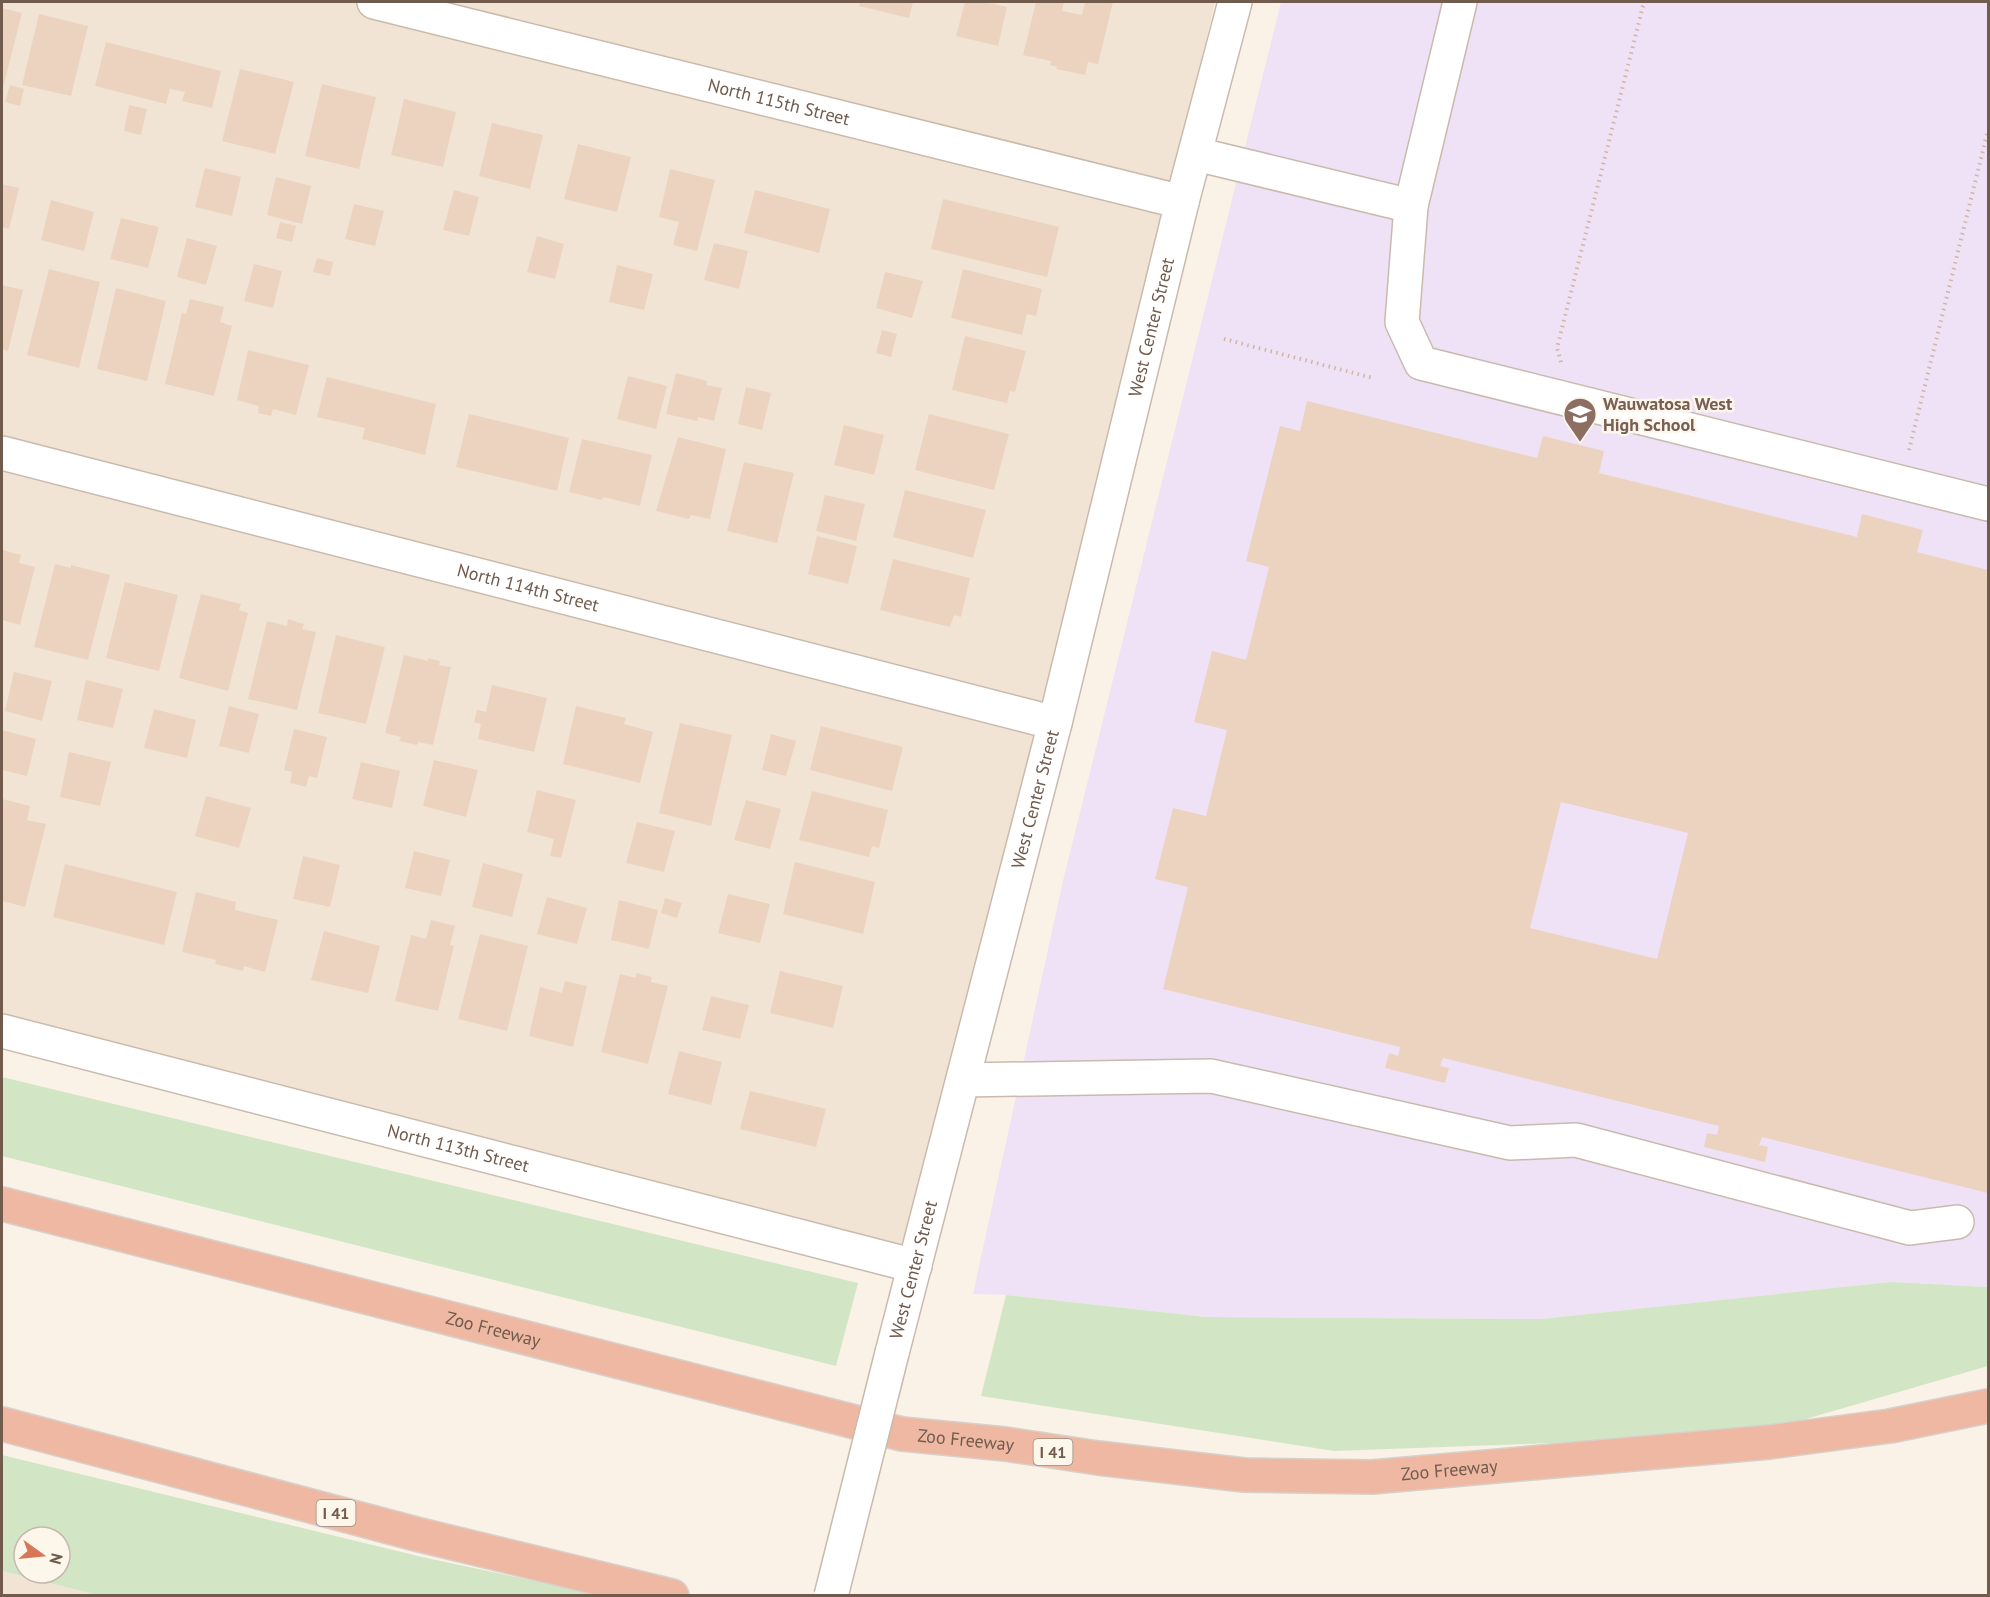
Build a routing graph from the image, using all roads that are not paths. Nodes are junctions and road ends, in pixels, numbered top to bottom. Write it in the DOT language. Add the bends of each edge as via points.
graph roads {
  1 [pos="374,2"];
  2 [pos="1235,2"];
  3 [pos="1460,2"];
  4 [pos="1196,154"];
  5 [pos="1182,202"];
  6 [pos="1411,206"];
  7 [pos="2,453"];
  8 [pos="1989,504"];
  9 [pos="1055,723"];
  10 [pos="2,1031"];
  11 [pos="963,1080"];
  12 [pos="2,1204"];
  13 [pos="1957,1222"];
  14 [pos="915,1266"];
  15 [pos="1989,1406"];
  16 [pos="2,1424"];
  17 [pos="2,1444"];
  18 [pos="416,1534"];
  19 [pos="672,1596"];
  20 [pos="831,1596"];
  1 -- 5 [label="street, North 115th Street"];
  2 -- 4 [label="street, West Center Street"];
  3 -- 6 [label="street"];
  4 -- 5 [label="street, West Center Street"];
  4 -- 6 [label="street"];
  5 -- 9 [label="street, West Center Street"];
  6 -- 8 [label="street" via="1402,322 1421,363"];
  7 -- 9 [label="street, North 114th Street"];
  9 -- 11 [label="street, West Center Street"];
  10 -- 14 [label="street, North 113th Street"];
  11 -- 13 [label="street" via="1211,1076 1510,1143 1576,1140 1910,1228"];
  11 -- 14 [label="street, West Center Street"];
  12 -- 15 [label="highway, Zoo Freeway / I 41" via="902,1434 1244,1475 1372,1477 1735,1445 1890,1426"];
  14 -- 20 [label="street, West Center Street, bridge"];
  16 -- 18 [label="highway, I 41"];
  17 -- 18 [label="highway"];
  18 -- 19 [label="highway, I 41"];
}
